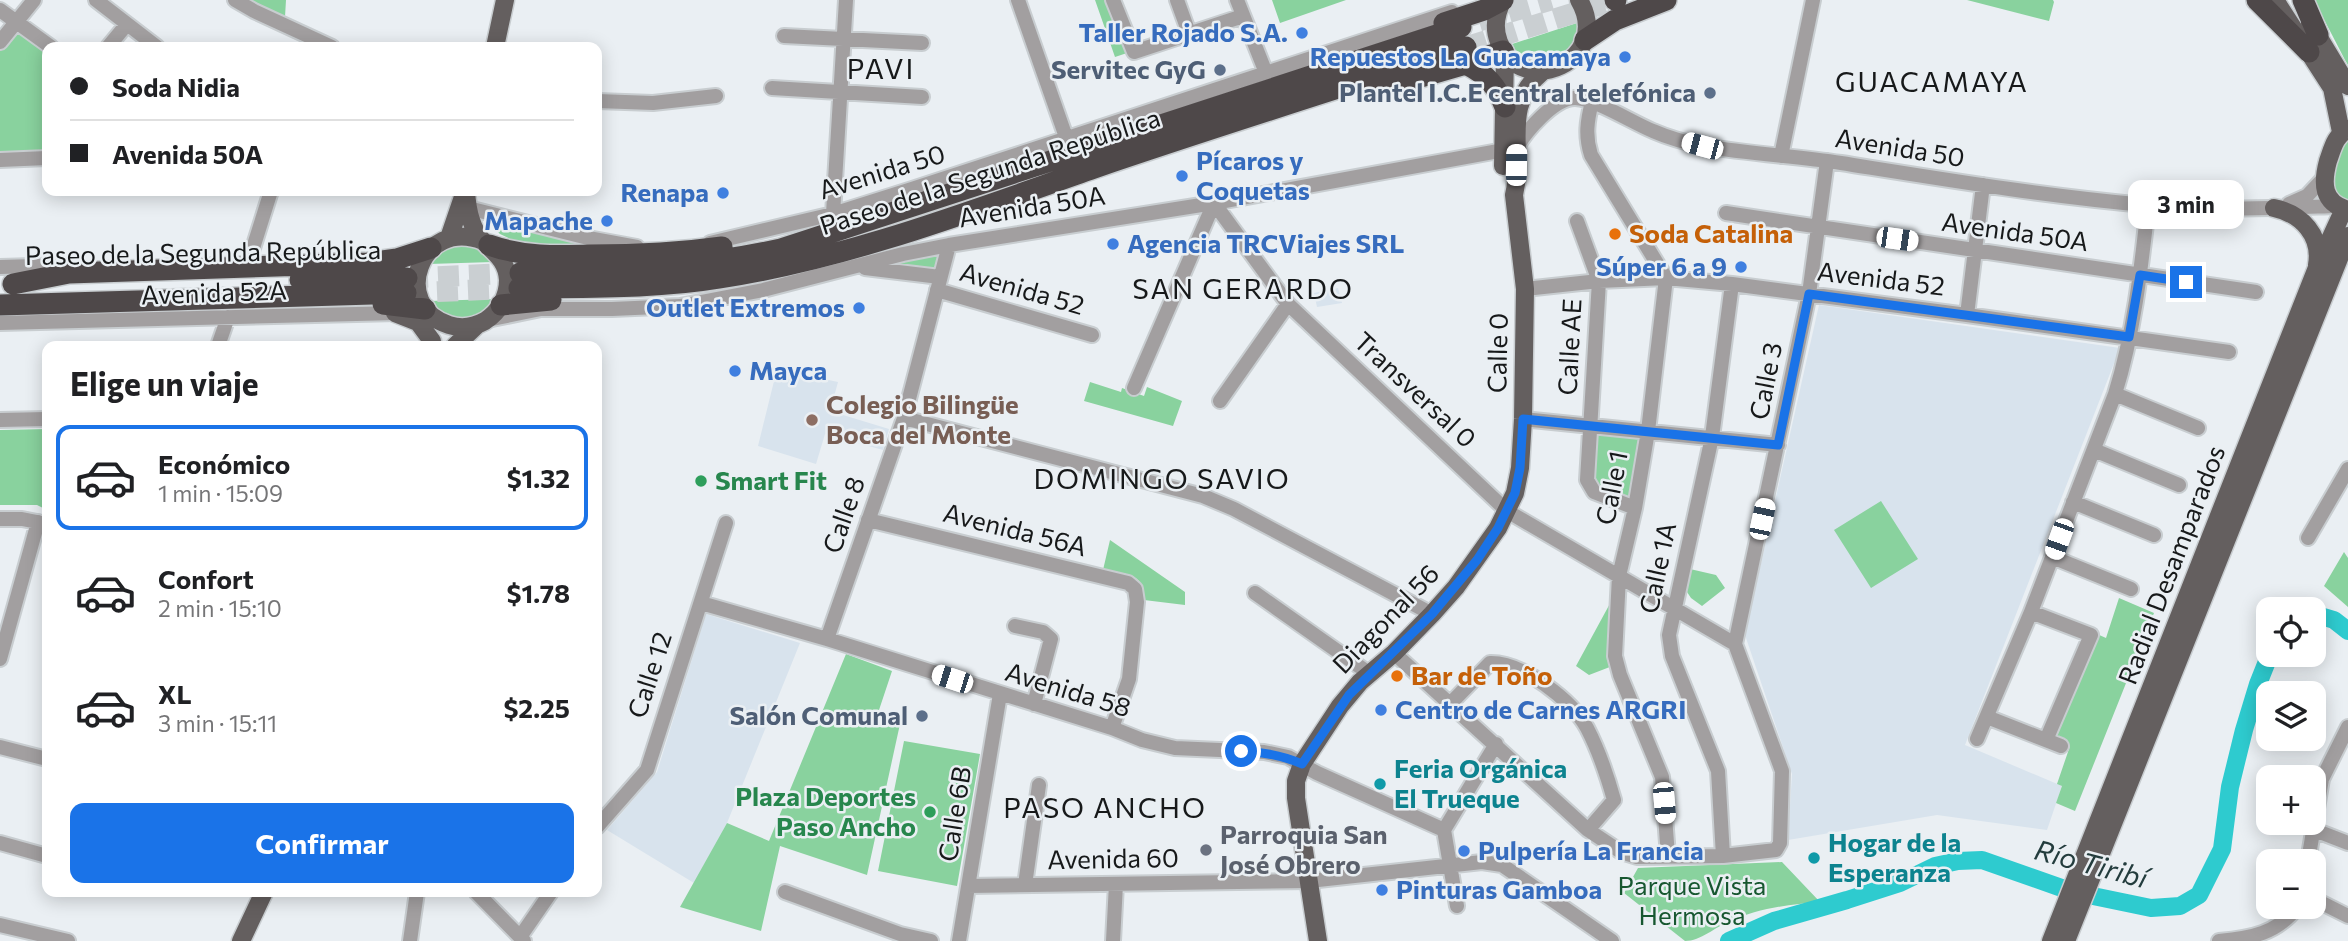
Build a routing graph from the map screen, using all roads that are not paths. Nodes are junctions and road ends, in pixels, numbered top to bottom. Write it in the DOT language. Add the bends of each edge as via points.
graph roads {
  1 [pos="34,0"];
  2 [pos="96,0"];
  3 [pos="235,0"];
  4 [pos="505,0"];
  5 [pos="846,0"];
  6 [pos="1018,0"];
  7 [pos="1113,0"];
  8 [pos="1177,0"];
  9 [pos="1237,0"];
  10 [pos="1502,0"];
  11 [pos="1579,0"];
  12 [pos="1666,0"];
  13 [pos="1813,0"];
  14 [pos="2257,0"];
  15 [pos="2275,0"];
  16 [pos="2294,0"];
  17 [pos="2303,0"];
  18 [pos="0,10"];
  19 [pos="1242,16"];
  20 [pos="17,21"];
  21 [pos="127,24"];
  22 [pos="1189,33"];
  23 [pos="784,36"];
  24 [pos="844,38"];
  25 [pos="1585,40"];
  26 [pos="0,42"];
  27 [pos="44,42"];
  28 [pos="112,42"];
  29 [pos="150,42"];
  30 [pos="317,42"];
  31 [pos="496,42"];
  32 [pos="922,43"];
  33 [pos="2314,43"];
  34 [pos="1464,46"];
  35 [pos="1504,52"];
  36 [pos="1543,71"];
  37 [pos="1266,73"];
  38 [pos="2348,86"];
  39 [pos="772,88"];
  40 [pos="840,91"];
  41 [pos="716,96"];
  42 [pos="922,97"];
  43 [pos="602,101"];
  44 [pos="1592,102"];
  45 [pos="1519,116"];
  46 [pos="2345,131"];
  47 [pos="1170,132"];
  48 [pos="1067,139"];
  49 [pos="1510,150"];
  50 [pos="1781,156"];
  51 [pos="42,159"];
  52 [pos="0,160"];
  53 [pos="1827,161"];
  54 [pos="2323,179"];
  55 [pos="1983,185"];
  56 [pos="269,196"];
  57 [pos="466,197"];
  58 [pos="1214,203"];
  59 [pos="2148,205"];
  60 [pos="2274,208"];
  61 [pos="2343,208"];
  62 [pos="1726,213"];
  63 [pos="833,214"];
  64 [pos="1577,220"];
  65 [pos="1819,227"];
  66 [pos="852,228"];
  67 [pos="2348,236"];
  68 [pos="440,243"];
  69 [pos="486,243"];
  70 [pos="949,245"];
  71 [pos="1975,250"];
  72 [pos="850,260"];
  73 [pos="248,261"];
  74 [pos="0,267"];
  75 [pos="2316,270"];
  76 [pos="2140,275"];
  77 [pos="1666,278"];
  78 [pos="1599,281"];
  79 [pos="6,284"];
  80 [pos="939,284"];
  81 [pos="1732,284"];
  82 [pos="1525,289"];
  83 [pos="2256,292"];
  84 [pos="1809,294"];
  85 [pos="70,304"];
  86 [pos="1288,304"];
  87 [pos="0,305"];
  88 [pos="429,312"];
  89 [pos="395,313"];
  90 [pos="1967,315"];
  91 [pos="488,316"];
  92 [pos="228,317"];
  93 [pos="0,323"];
  94 [pos="1092,335"];
  95 [pos="2129,337"];
  96 [pos="220,341"];
  97 [pos="430,341"];
  98 [pos="432,341"];
  99 [pos="460,341"];
  100 [pos="2229,352"];
  101 [pos="1133,388"];
  102 [pos="2115,394"];
  103 [pos="1220,401"];
  104 [pos="904,418"];
  105 [pos="42,419"];
  106 [pos="1523,419"];
  107 [pos="0,420"];
  108 [pos="1590,424"];
  109 [pos="2198,428"];
  110 [pos="1648,431"];
  111 [pos="1712,437"];
  112 [pos="1778,445"];
  113 [pos="2094,450"];
  114 [pos="2348,469"];
  115 [pos="2179,485"];
  116 [pos="2073,502"];
  117 [pos="1634,508"];
  118 [pos="1507,511"];
  119 [pos="0,519"];
  120 [pos="868,520"];
  121 [pos="42,523"];
  122 [pos="726,523"];
  123 [pos="42,526"];
  124 [pos="2154,535"];
  125 [pos="2308,538"];
  126 [pos="2052,557"];
  127 [pos="1619,576"];
  128 [pos="2131,589"];
  129 [pos="1255,593"];
  130 [pos="701,603"];
  131 [pos="1674,607"];
  132 [pos="2031,612"];
  133 [pos="1432,614"];
  134 [pos="1015,625"];
  135 [pos="827,639"];
  136 [pos="1735,643"];
  137 [pos="1394,653"];
  138 [pos="0,659"];
  139 [pos="1370,674"];
  140 [pos="1000,694"];
  141 [pos="1451,702"];
  142 [pos="1034,705"];
  143 [pos="1987,717"];
  144 [pos="1112,728"];
  145 [pos="2346,735"];
  146 [pos="1977,739"];
  147 [pos="2046,740"];
  148 [pos="1496,744"];
  149 [pos="2060,746"];
  150 [pos="0,747"];
  151 [pos="42,758"];
  152 [pos="1302,764"];
  153 [pos="2326,772"];
  154 [pos="1039,785"];
  155 [pos="602,821"];
  156 [pos="2104,828"];
  157 [pos="1444,830"];
  158 [pos="1588,830"];
  159 [pos="2326,834"];
  160 [pos="0,843"];
  161 [pos="2348,843"];
  162 [pos="42,855"];
  163 [pos="1668,856"];
  164 [pos="1723,856"];
  165 [pos="1451,864"];
  166 [pos="1309,881"];
  167 [pos="1116,884"];
  168 [pos="1025,885"];
  169 [pos="968,886"];
  170 [pos="785,892"];
  171 [pos="251,897"];
  172 [pos="262,897"];
  173 [pos="416,897"];
  174 [pos="481,897"];
  175 [pos="548,897"];
  176 [pos="2326,905"];
  177 [pos="1457,906"];
  178 [pos="2348,916"];
  179 [pos="2287,919"];
  180 [pos="0,925"];
  181 [pos="899,937"];
  182 [pos="522,939"];
  183 [pos="66,941"];
  184 [pos="230,941"];
  185 [pos="241,941"];
  186 [pos="410,941"];
  187 [pos="931,941"];
  188 [pos="959,941"];
  189 [pos="1113,941"];
  190 [pos="1318,941"];
  191 [pos="1612,941"];
  192 [pos="2051,941"];
  193 [pos="2066,941"];
  194 [pos="2219,941"];
  1 -- 20 [label="street"];
  2 -- 21 [label="street"];
  3 -- 30 [label="street"];
  4 -- 31 [label="main road"];
  5 -- 24 [label="street"];
  6 -- 48 [label="street"];
  7 -- 22 [label="street" via="1134,52"];
  8 -- 22 [label="street"];
  9 -- 19 [label="street"];
  10 -- 35 [label="main road, Calle 0" via="1496,29"];
  10 -- 37 [label="street, Avenida 50" via="1482,2"];
  10 -- 47 [label="highway" via="1484,10 1269,80"];
  11 -- 25 [label="main road" via="1587,20"];
  12 -- 25 [label="highway" via="1615,20"];
  13 -- 50 [label="street"];
  14 -- 33 [label="highway"];
  15 -- 33 [label="main road"];
  16 -- 33 [label="main road"];
  17 -- 33 [label="highway"];
  18 -- 20 [label="street"];
  19 -- 22 [label="street"];
  19 -- 37 [label="street"];
  20 -- 26 [label="street"];
  20 -- 27 [label="street"];
  21 -- 28 [label="street"];
  21 -- 29 [label="street"];
  23 -- 24 [label="street"];
  24 -- 32 [label="street"];
  24 -- 40 [label="street"];
  25 -- 36 [label="main road" via="1564,65"];
  33 -- 38 [label="main road"];
  33 -- 46 [label="main road"];
  34 -- 35 [label="highway"];
  34 -- 45 [label="highway"];
  34 -- 47 [label="highway, Paseo de la Segunda República"];
  34 -- 47 [label="highway" via="1247,128"];
  35 -- 36 [label="main road" via="1522,66"];
  35 -- 45 [label="main road, Calle 0"];
  36 -- 45 [label="main road, Calle 0" via="1522,96"];
  37 -- 48 [label="street, Avenida 50"];
  39 -- 40 [label="street"];
  40 -- 42 [label="street"];
  40 -- 63 [label="street"];
  41 -- 43 [label="street" via="653,103"];
  44 -- 45 [label="street" via="1568,99"];
  44 -- 50 [label="street, Avenida 50" via="1674,139"];
  44 -- 77 [label="street" via="1586,131 1591,155"];
  45 -- 49 [label="main road, Calle 0"];
  45 -- 49 [label="street" via="1524,135"];
  46 -- 54 [label="main road" via="2334,143"];
  47 -- 66 [label="highway, Paseo de la Segunda República"];
  47 -- 72 [label="highway, Paseo de la Segunda República" via="905,233"];
  48 -- 63 [label="street, Avenida 50"];
  49 -- 58 [label="street, Avenida 50A"];
  49 -- 82 [label="main road, Calle 0" via="1505,183 1514,195"];
  50 -- 53 [label="street, Avenida 50"];
  51 -- 52 [label="street"];
  53 -- 55 [label="street, Avenida 50"];
  53 -- 65 [label="street, Calle 3"];
  54 -- 60 [label="street, Avenida 50" via="2307,196"];
  54 -- 61 [label="main road" via="2326,194"];
  55 -- 59 [label="street, Avenida 50"];
  55 -- 71 [label="street"];
  56 -- 73 [label="street"];
  57 -- 63 [label="street, Avenida 50" via="588,238 634,247 716,242"];
  57 -- 68 [label="main road"];
  57 -- 69 [label="main road"];
  58 -- 70 [label="street, Avenida 50A"];
  58 -- 86 [label="street, Transversal 0"];
  58 -- 101 [label="street"];
  59 -- 60 [label="street, Avenida 50"];
  59 -- 76 [label="street"];
  60 -- 61 [label="street, Avenida 50"];
  60 -- 75 [label="main road" via="2297,216 2306,225 2317,246"];
  61 -- 75 [label="main road, Radial Desamparados"];
  62 -- 65 [label="street, Avenida 50A"];
  64 -- 78 [label="street, Calle AE"];
  65 -- 71 [label="street, Avenida 50A"];
  65 -- 84 [label="street, Calle 3"];
  66 -- 69 [label="highway" via="632,255 542,256"];
  66 -- 72 [label="highway, Paseo de la Segunda República" via="781,249 695,266 520,281 695,282"];
  67 -- 156 [label="main road, Radial Desamparados"];
  68 -- 69 [label="main road" via="466,236"];
  68 -- 73 [label="street" via="368,259"];
  68 -- 79 [label="highway" via="397,259 368,263 69,273"];
  68 -- 88 [label="main road" via="421,261 416,277 418,294"];
  69 -- 91 [label="main road" via="507,273 507,290"];
  70 -- 72 [label="street, Avenida 50A"];
  70 -- 80 [label="street, Calle 8"];
  71 -- 76 [label="street, Avenida 50A"];
  71 -- 90 [label="street"];
  72 -- 80 [label="street, Avenida 52"];
  72 -- 91 [label="highway" via="703,292 553,300"];
  73 -- 74 [label="street"];
  75 -- 156 [label="main road, Radial Desamparados"];
  76 -- 83 [label="street, Avenida 50A"];
  76 -- 95 [label="street"];
  77 -- 78 [label="street, Avenida 52"];
  77 -- 81 [label="street, Avenida 52"];
  77 -- 110 [label="street, Calle 1"];
  78 -- 82 [label="street, Avenida 52"];
  78 -- 108 [label="street, Calle AE"];
  79 -- 85 [label="highway, Paseo de la Segunda República" via="406,286"];
  80 -- 94 [label="street, Avenida 52"];
  80 -- 104 [label="street, Calle 8"];
  81 -- 84 [label="street, Avenida 52"];
  81 -- 111 [label="street, Calle 1A"];
  82 -- 106 [label="main road, Calle 0"];
  84 -- 90 [label="street, Avenida 52"];
  84 -- 112 [label="street, Calle 3"];
  85 -- 87 [label="highway, Paseo de la Segunda República"];
  85 -- 88 [label="highway" via="391,304"];
  86 -- 103 [label="street"];
  86 -- 118 [label="street, Transversal 0"];
  88 -- 89 [label="street, Avenida 52A"];
  88 -- 91 [label="main road" via="453,326"];
  88 -- 98 [label="main road"];
  89 -- 92 [label="street, Avenida 52A"];
  89 -- 97 [label="main road" via="418,322"];
  90 -- 95 [label="street, Avenida 52"];
  91 -- 99 [label="main road"];
  92 -- 93 [label="street, Avenida 52A"];
  92 -- 96 [label="street"];
  95 -- 100 [label="street, Avenida 52"];
  95 -- 102 [label="street"];
  102 -- 109 [label="street"];
  102 -- 113 [label="street"];
  104 -- 120 [label="street, Calle 8"];
  104 -- 133 [label="street" via="1203,496"];
  105 -- 107 [label="street"];
  106 -- 108 [label="street"];
  106 -- 118 [label="main road, Calle 0" via="1520,468"];
  108 -- 110 [label="street"];
  108 -- 117 [label="street, Calle AE" via="1587,480 1594,492"];
  110 -- 111 [label="street"];
  110 -- 117 [label="street, Calle 1"];
  111 -- 112 [label="street"];
  111 -- 131 [label="street, Calle 1A"];
  112 -- 136 [label="street, Calle 3"];
  113 -- 115 [label="street"];
  113 -- 116 [label="street"];
  114 -- 125 [label="street"];
  116 -- 124 [label="street"];
  116 -- 126 [label="street"];
  117 -- 127 [label="street, Calle 1"];
  118 -- 127 [label="street, Transversal 0"];
  118 -- 133 [label="main road, Diagonal 56" via="1477,560"];
  119 -- 121 [label="street"];
  120 -- 135 [label="street, Calle 8"];
  120 -- 144 [label="street, Avenida 56A" via="1128,583 1135,589 1137,602 1129,679"];
  122 -- 130 [label="street, Calle 12"];
  123 -- 138 [label="street"];
  126 -- 128 [label="street"];
  126 -- 132 [label="street"];
  127 -- 131 [label="street, Transversal 0"];
  127 -- 163 [label="street, Calle 1" via="1615,656 1662,777"];
  129 -- 139 [label="street"];
  130 -- 135 [label="street, Avenida 58"];
  130 -- 155 [label="street, Calle 12" via="647,770"];
  131 -- 136 [label="street, Transversal 0"];
  131 -- 164 [label="street, Calle 1A" via="1669,635 1672,656 1718,771"];
  132 -- 143 [label="street"];
  132 -- 147 [label="street" via="2091,635"];
  133 -- 137 [label="main road, Diagonal 56"];
  134 -- 142 [label="street" via="1051,639"];
  135 -- 140 [label="street, Avenida 58"];
  136 -- 164 [label="street" via="1782,771 1780,843 1770,853"];
  137 -- 139 [label="main road, Diagonal 56"];
  137 -- 141 [label="street"];
  139 -- 152 [label="main road, Diagonal 56" via="1349,695"];
  140 -- 142 [label="street, Avenida 58"];
  140 -- 169 [label="street, Calle 6B"];
  141 -- 148 [label="street"];
  141 -- 158 [label="street" via="1490,663 1530,673 1565,702 1585,725 1605,766 1614,800"];
  142 -- 144 [label="street, Avenida 58"];
  143 -- 146 [label="street"];
  143 -- 147 [label="street"];
  144 -- 152 [label="street, Avenida 58" via="1175,748 1264,752"];
  145 -- 153 [label="street"];
  147 -- 149 [label="street"];
  148 -- 157 [label="street"];
  148 -- 158 [label="street"];
  150 -- 151 [label="street"];
  152 -- 157 [label="street, Avenida 58"];
  152 -- 166 [label="main road" via="1296,798"];
  154 -- 168 [label="street"];
  156 -- 192 [label="main road, Radial Desamparados"];
  156 -- 193 [label="main road, Radial Desamparados"];
  157 -- 165 [label="street"];
  158 -- 163 [label="street" via="1621,852 1637,857"];
  159 -- 161 [label="street"];
  160 -- 162 [label="street"];
  163 -- 164 [label="street"];
  165 -- 166 [label="street, Avenida 60"];
  165 -- 177 [label="street"];
  165 -- 191 [label="street, Avenida 60" via="1502,865"];
  166 -- 167 [label="street, Avenida 60"];
  166 -- 190 [label="main road"];
  167 -- 168 [label="street, Avenida 60"];
  167 -- 189 [label="street"];
  168 -- 169 [label="street, Avenida 60"];
  169 -- 188 [label="street, Calle 6B"];
  170 -- 181 [label="street"];
  171 -- 184 [label="main road"];
  172 -- 185 [label="main road"];
  173 -- 186 [label="street"];
  174 -- 182 [label="street"];
  175 -- 182 [label="street"];
  176 -- 178 [label="street"];
  179 -- 194 [label="street" via="2252,937"];
  180 -- 183 [label="street"];
  181 -- 187 [label="street"];
}
